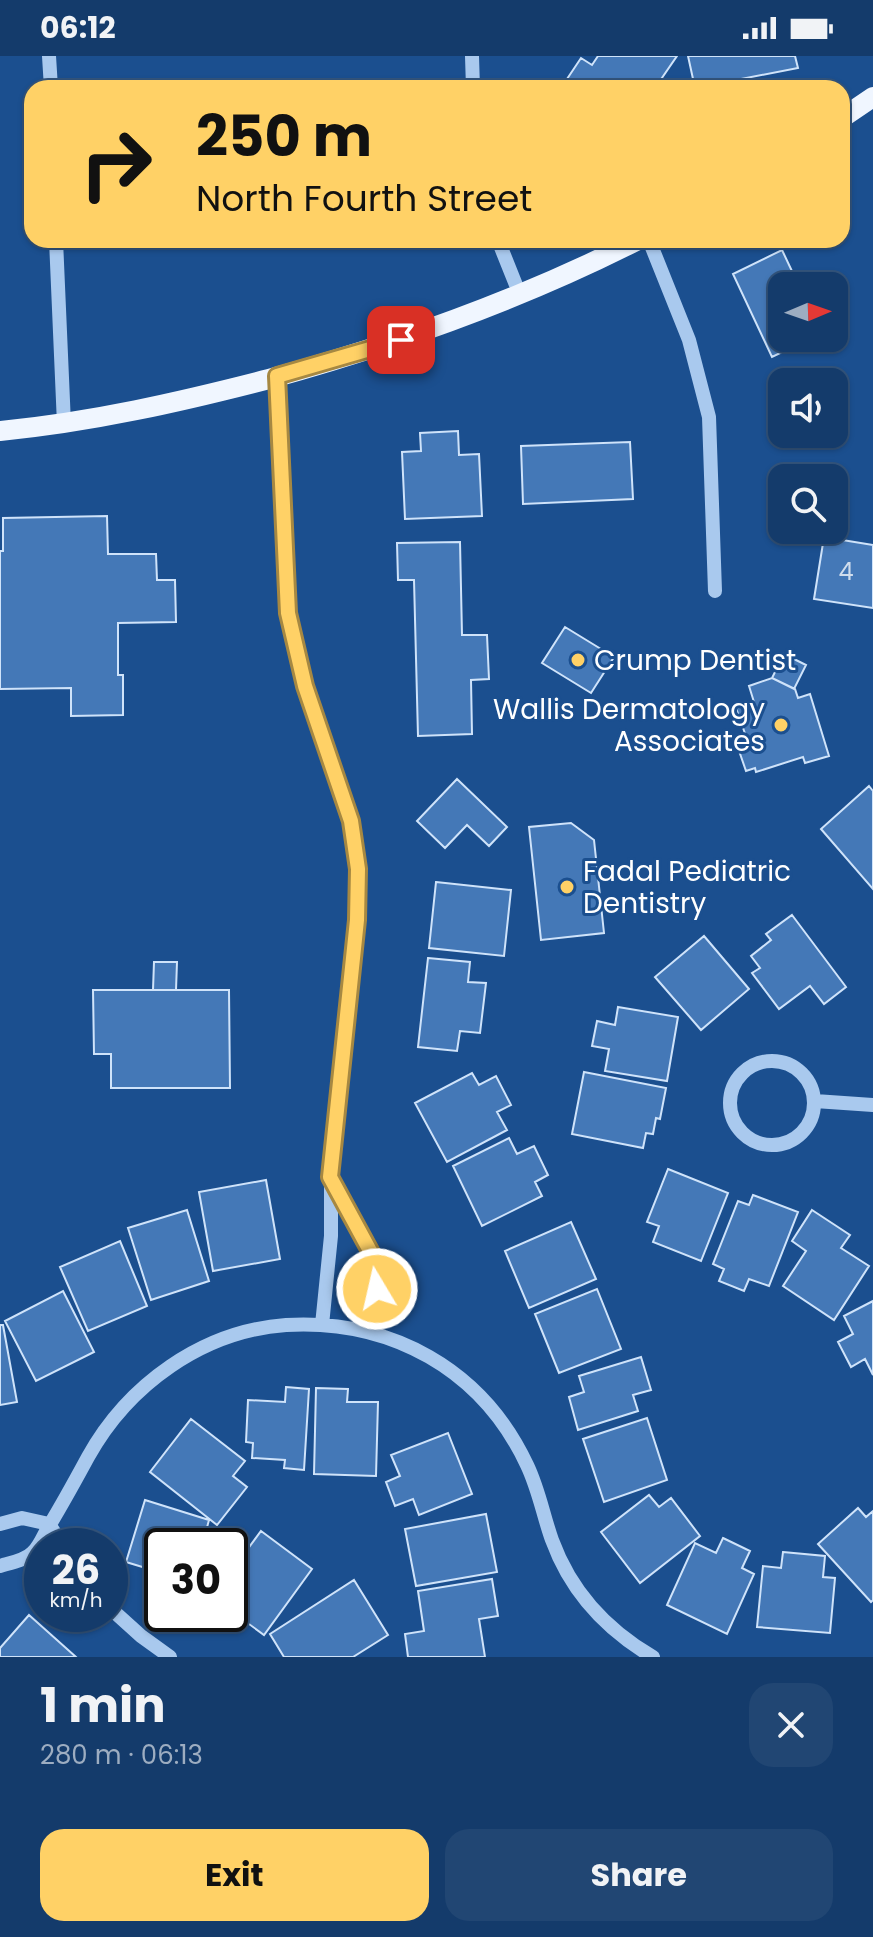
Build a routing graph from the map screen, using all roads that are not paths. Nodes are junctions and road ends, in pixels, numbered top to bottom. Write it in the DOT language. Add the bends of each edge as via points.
graph roads {
  1 [pos="49,56"];
  2 [pos="472,56"];
  3 [pos="50,80"];
  4 [pos="473,80"];
  5 [pos="873,97"];
  6 [pos="850,113"];
  7 [pos="56,248"];
  8 [pos="501,248"];
  9 [pos="621,248"];
  10 [pos="652,248"];
  11 [pos="520,295"];
  12 [pos="277,376"];
  13 [pos="64,424"];
  14 [pos="0,431"];
  15 [pos="715,591"];
  16 [pos="815,1101"];
  17 [pos="873,1105"];
  18 [pos="330,1177"];
  19 [pos="322,1325"];
  20 [pos="375,1332"];
  21 [pos="0,1524"];
  22 [pos="49,1524"];
  23 [pos="52,1528"];
  24 [pos="0,1566"];
  25 [pos="128,1624"];
  26 [pos="170,1657"];
  27 [pos="653,1657"];
  1 -- 3 [label="street"];
  2 -- 4 [label="street"];
  5 -- 6 [label="main road"];
  7 -- 13 [label="street"];
  8 -- 11 [label="street"];
  9 -- 11 [label="main road"];
  10 -- 15 [label="street" via="689,340 709,417"];
  11 -- 12 [label="main road" via="353,356"];
  12 -- 13 [label="main road"];
  12 -- 18 [label="street" via="288,613 305,686 351,821 358,869"];
  13 -- 14 [label="main road"];
  16 -- 16 [label="street" via="801,1071 770,1060 741,1073 729,1104 743,1134 773,1145 803,1132"];
  16 -- 17 [label="street"];
  18 -- 19 [label="street" via="331,1236"];
  18 -- 20 [label="street" via="375,1260"];
  19 -- 20 [label="street"];
  19 -- 22 [label="street" via="236,1335 190,1354 154,1378 103,1431"];
  20 -- 27 [label="street" via="431,1359 494,1412 527,1464 575,1586 606,1625"];
  21 -- 22 [label="street" via="22,1518"];
  22 -- 23 [label="street"];
  22 -- 24 [label="street" via="33,1553"];
  25 -- 26 [label="street"];
}
